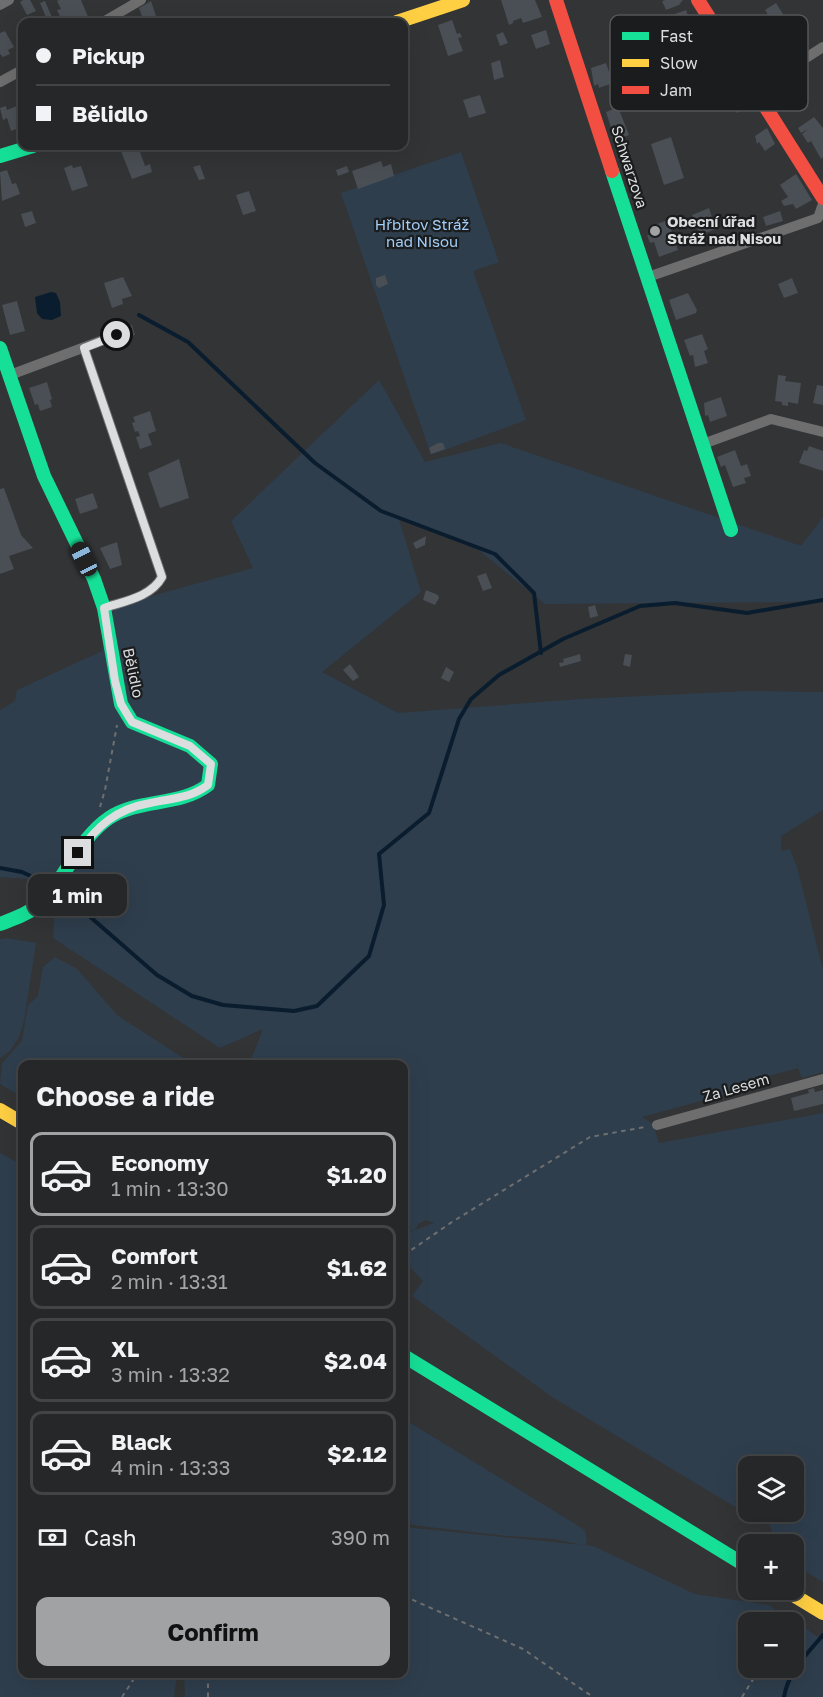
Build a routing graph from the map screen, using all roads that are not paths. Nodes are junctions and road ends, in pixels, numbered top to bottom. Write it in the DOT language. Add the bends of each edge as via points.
graph roads {
  1 [pos="9,0"];
  2 [pos="141,0"];
  3 [pos="463,0"];
  4 [pos="556,0"];
  5 [pos="698,0"];
  6 [pos="0,5"];
  7 [pos="708,15"];
  8 [pos="111,18"];
  9 [pos="408,18"];
  10 [pos="823,47"];
  11 [pos="808,57"];
  12 [pos="18,72"];
  13 [pos="0,82"];
  14 [pos="769,111"];
  15 [pos="20,150"];
  16 [pos="0,156"];
  17 [pos="823,198"];
  18 [pos="823,204"];
  19 [pos="648,277"];
  20 [pos="117,335"];
  21 [pos="0,348"];
  22 [pos="84,348"];
  23 [pos="10,375"];
  24 [pos="823,432"];
  25 [pos="703,444"];
  26 [pos="731,530"];
  27 [pos="104,608"];
  28 [pos="0,924"];
  29 [pos="823,1079"];
  30 [pos="0,1110"];
  31 [pos="18,1121"];
  32 [pos="657,1125"];
  33 [pos="408,1358"];
  34 [pos="738,1561"];
  35 [pos="802,1600"];
  36 [pos="823,1613"];
  1 -- 6 [label="street"];
  2 -- 8 [label="street"];
  3 -- 9 [label="street"];
  4 -- 19 [label="street, Schwarzova"];
  5 -- 7 [label="street"];
  10 -- 11 [label="street"];
  12 -- 13 [label="street"];
  14 -- 17 [label="street"];
  15 -- 16 [label="street"];
  18 -- 19 [label="street" via="818,218"];
  19 -- 25 [label="street, Schwarzova"];
  20 -- 22 [label="street"];
  21 -- 23 [label="street, Bělidlo"];
  22 -- 23 [label="street"];
  22 -- 27 [label="street" via="162,577 145,594"];
  23 -- 27 [label="street, Bělidlo" via="44,476"];
  24 -- 25 [label="street" via="771,419"];
  25 -- 26 [label="street, Schwarzova"];
  27 -- 28 [label="street, Bělidlo" via="121,704 132,722 190,746 211,764 208,785 194,795 146,803 109,817 90,835 41,905"];
  29 -- 32 [label="street, Za Lesem"];
  30 -- 31 [label="street"];
  33 -- 34 [label="street"];
  35 -- 36 [label="street, bridge"];
}
